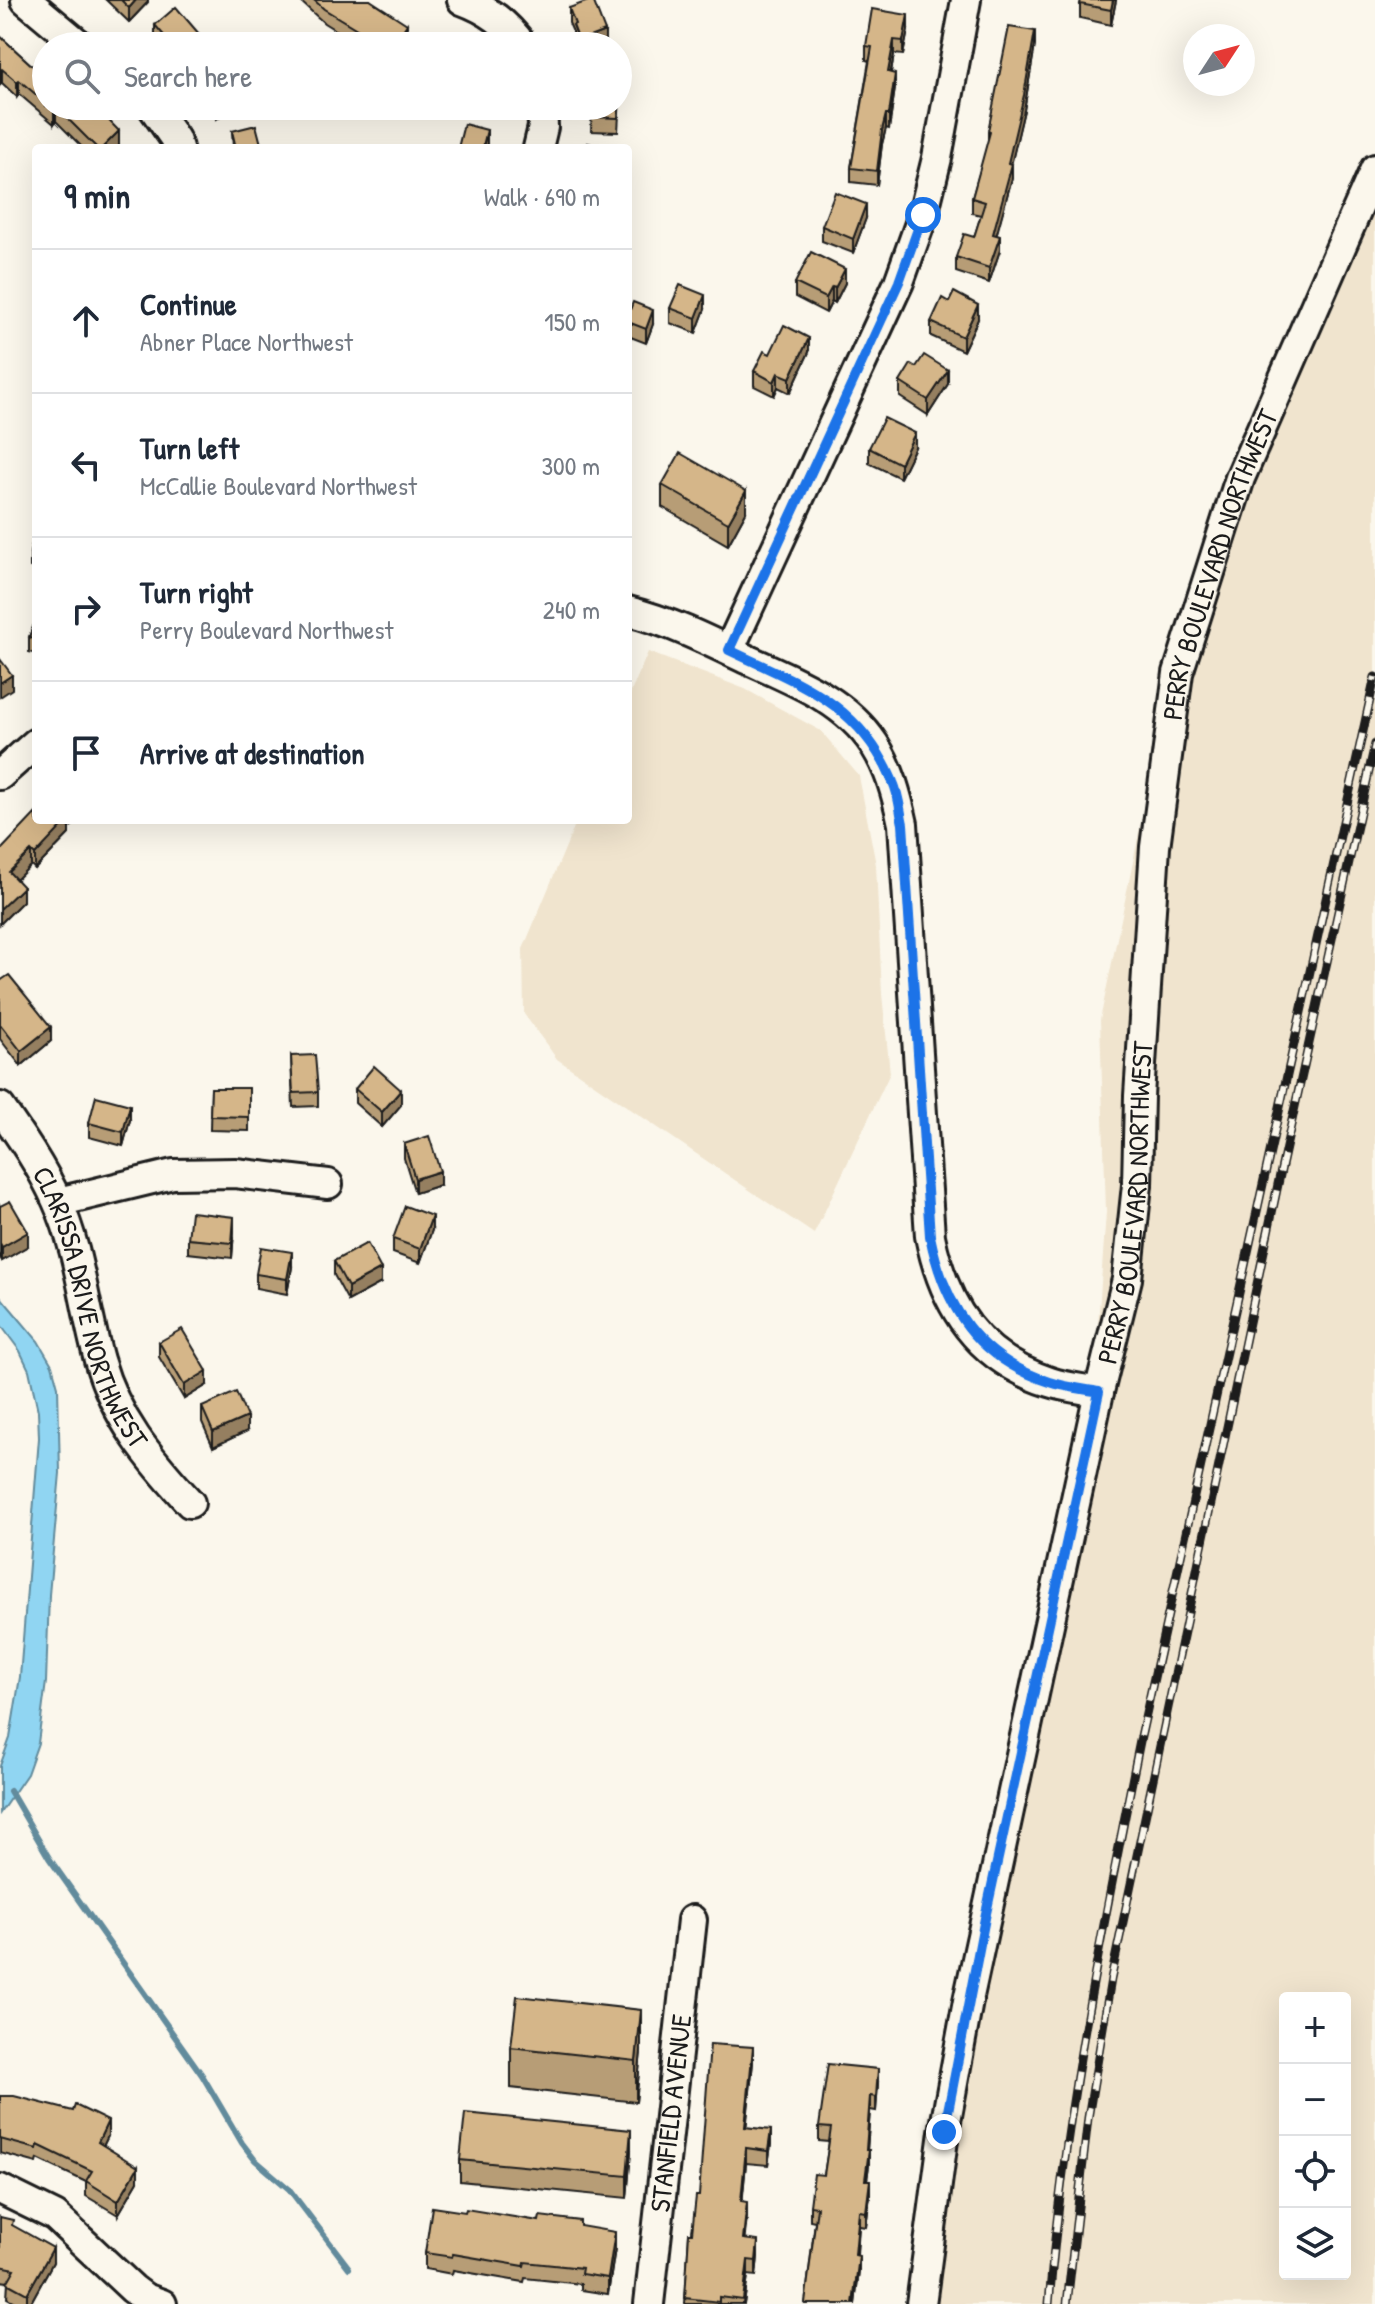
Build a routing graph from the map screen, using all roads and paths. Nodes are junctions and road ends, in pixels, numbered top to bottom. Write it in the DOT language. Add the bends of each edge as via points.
graph roads {
  1 [pos="26,0"];
  2 [pos="462,0"];
  3 [pos="966,0"];
  4 [pos="64,32"];
  5 [pos="512,32"];
  6 [pos="162,120"];
  7 [pos="543,120"];
  8 [pos="177,144"];
  9 [pos="539,144"];
  10 [pos="1375,169"];
  11 [pos="632,612"];
  12 [pos="729,650"];
  13 [pos="32,747"];
  14 [pos="0,775"];
  15 [pos="0,1107"];
  16 [pos="328,1184"];
  17 [pos="58,1202"];
  18 [pos="1099,1392"];
  19 [pos="190,1503"];
  20 [pos="692,1920"];
  21 [pos="0,2189"];
  22 [pos="125,2296"];
  23 [pos="162,2304"];
  24 [pos="649,2304"];
  25 [pos="921,2304"];
  1 -- 4 [label="street"];
  2 -- 5 [label="street" via="486,9"];
  3 -- 12 [label="street" via="919,229"];
  6 -- 8 [label="street"];
  7 -- 9 [label="street"];
  10 -- 18 [label="street, PERRY BOULEVARD NORTHWEST" via="1240,478 1178,673 1155,847 1127,1279"];
  11 -- 12 [label="street"];
  12 -- 18 [label="street" via="841,709 873,743 895,784 903,824 930,1236 948,1298 975,1336 1007,1363 1050,1382"];
  13 -- 14 [label="street"];
  15 -- 17 [label="street, CLARISSA DRIVE NORTHWEST"];
  16 -- 17 [label="street" via="235,1173 173,1174"];
  17 -- 19 [label="street, CLARISSA DRIVE NORTHWEST" via="113,1398 146,1455"];
  18 -- 25 [label="street, PERRY BOULEVARD NORTHWEST" via="968,2001"];
  20 -- 24 [label="street, STANFIELD AVENUE"];
  21 -- 22 [label="street" via="55,2216"];
  22 -- 23 [label="street"];
}
